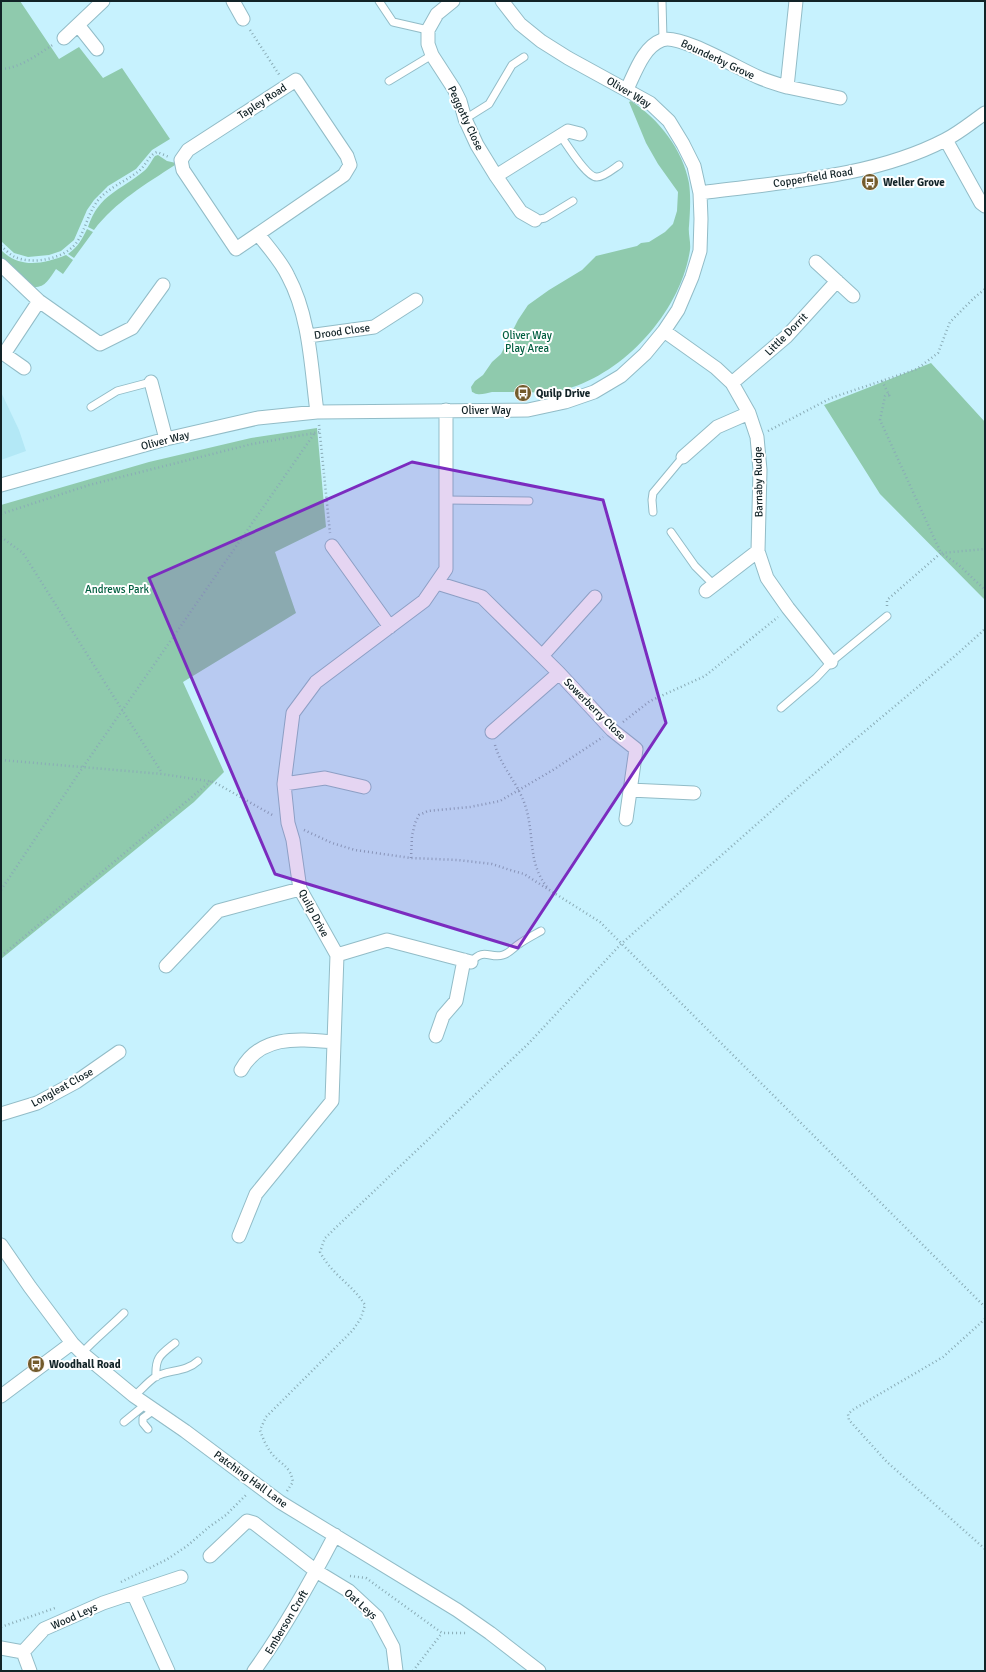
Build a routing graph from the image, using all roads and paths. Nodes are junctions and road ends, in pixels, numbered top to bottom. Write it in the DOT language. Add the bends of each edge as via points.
graph roads {
  1 [pos="103,1"];
  2 [pos="233,1"];
  3 [pos="379,1"];
  4 [pos="454,1"];
  5 [pos="502,1"];
  6 [pos="662,1"];
  7 [pos="796,1"];
  8 [pos="243,19"];
  9 [pos="78,25"];
  10 [pos="428,30"];
  11 [pos="64,38"];
  12 [pos="663,39"];
  13 [pos="97,49"];
  14 [pos="432,55"];
  15 [pos="524,57"];
  16 [pos="1,69"];
  17 [pos="389,81"];
  18 [pos="287,85"];
  19 [pos="787,87"];
  20 [pos="627,89"];
  21 [pos="840,98"];
  22 [pos="985,113"];
  23 [pos="465,119"];
  24 [pos="580,134"];
  25 [pos="560,135"];
  26 [pos="946,140"];
  27 [pos="181,160"];
  28 [pos="619,165"];
  29 [pos="496,176"];
  30 [pos="700,193"];
  31 [pos="573,201"];
  32 [pos="985,206"];
  33 [pos="535,220"];
  34 [pos="258,234"];
  35 [pos="1,246"];
  36 [pos="816,262"];
  37 [pos="1,265"];
  38 [pos="837,281"];
  39 [pos="162,285"];
  40 [pos="985,289"];
  41 [pos="853,296"];
  42 [pos="416,300"];
  43 [pos="39,301"];
  44 [pos="664,331"];
  45 [pos="308,336"];
  46 [pos="24,368"];
  47 [pos="882,381"];
  48 [pos="151,382"];
  49 [pos="732,383"];
  50 [pos="91,407"];
  51 [pos="446,410"];
  52 [pos="316,412"];
  53 [pos="749,413"];
  54 [pos="320,432"];
  55 [pos="314,434"];
  56 [pos="757,437"];
  57 [pos="166,439"];
  58 [pos="683,457"];
  59 [pos="1,485"];
  60 [pos="446,500"];
  61 [pos="529,500"];
  62 [pos="653,512"];
  63 [pos="1,514"];
  64 [pos="671,532"];
  65 [pos="1,537"];
  66 [pos="332,546"];
  67 [pos="985,549"];
  68 [pos="758,551"];
  69 [pos="941,554"];
  70 [pos="437,583"];
  71 [pos="710,588"];
  72 [pos="985,590"];
  73 [pos="595,598"];
  74 [pos="788,608"];
  75 [pos="887,616"];
  76 [pos="390,627"];
  77 [pos="985,629"];
  78 [pos="542,656"];
  79 [pos="830,662"];
  80 [pos="559,673"];
  81 [pos="781,708"];
  82 [pos="122,710"];
  83 [pos="612,730"];
  84 [pos="492,732"];
  85 [pos="1,760"];
  86 [pos="83,767"];
  87 [pos="162,774"];
  88 [pos="211,781"];
  89 [pos="284,784"];
  90 [pos="364,787"];
  91 [pos="519,789"];
  92 [pos="630,790"];
  93 [pos="694,793"];
  94 [pos="626,819"];
  95 [pos="288,823"];
  96 [pos="411,858"];
  97 [pos="300,889"];
  98 [pos="549,889"];
  99 [pos="1,890"];
  100 [pos="541,931"];
  101 [pos="621,944"];
  102 [pos="337,955"];
  103 [pos="1,956"];
  104 [pos="468,961"];
  105 [pos="166,966"];
  106 [pos="436,1036"];
  107 [pos="334,1042"];
  108 [pos="119,1052"];
  109 [pos="241,1070"];
  110 [pos="1,1114"];
  111 [pos="239,1236"];
  112 [pos="1,1244"];
  113 [pos="985,1306"];
  114 [pos="124,1313"];
  115 [pos="985,1319"];
  116 [pos="72,1343"];
  117 [pos="175,1343"];
  118 [pos="82,1353"];
  119 [pos="198,1361"];
  120 [pos="156,1377"];
  121 [pos="1,1396"];
  122 [pos="134,1396"];
  123 [pos="150,1407"];
  124 [pos="124,1422"];
  125 [pos="148,1429"];
  126 [pos="260,1488"];
  127 [pos="280,1502"];
  128 [pos="335,1535"];
  129 [pos="985,1549"];
  130 [pos="210,1556"];
  131 [pos="316,1571"];
  132 [pos="345,1575"];
  133 [pos="182,1576"];
  134 [pos="118,1583"];
  135 [pos="133,1593"];
  136 [pos="56,1607"];
  137 [pos="1,1627"];
  138 [pos="442,1633"];
  139 [pos="490,1633"];
  140 [pos="1,1648"];
  141 [pos="23,1652"];
  142 [pos="30,1671"];
  143 [pos="168,1671"];
  144 [pos="254,1671"];
  145 [pos="396,1671"];
  146 [pos="413,1671"];
  147 [pos="539,1671"];
  1 -- 9 [label="street"];
  2 -- 8 [label="street"];
  3 -- 10 [label="lane" via="393,22"];
  4 -- 10 [label="street" via="437,14"];
  5 -- 20 [label="street, Oliver Way" via="520,24 541,41"];
  6 -- 12 [label="lane"];
  7 -- 19 [label="street"];
  8 -- 18 [label="path"];
  9 -- 11 [label="street"];
  9 -- 13 [label="street"];
  10 -- 14 [label="street, Peggotty Close" via="428,44"];
  11 -- 16 [label="path" via="20,64"];
  12 -- 19 [label="street, Bounderby Grove" via="676,40 759,78"];
  12 -- 20 [label="street" via="647,51"];
  14 -- 17 [label="lane"];
  14 -- 23 [label="street, Peggotty Close" via="457,95"];
  15 -- 23 [label="lane" via="512,65 489,104"];
  18 -- 27 [label="street, Tapley Road" via="188,150"];
  18 -- 34 [label="street, Tapley Road" via="296,80 347,156 350,165 344,175"];
  19 -- 21 [label="street, Bounderby Grove"];
  20 -- 30 [label="street, Oliver Way" via="650,103 669,121 694,166"];
  22 -- 26 [label="street, Copperfield Road"];
  23 -- 29 [label="street, Peggotty Close"];
  24 -- 25 [label="street" via="568,131"];
  25 -- 28 [label="lane" via="592,176 596,178"];
  25 -- 29 [label="street"];
  26 -- 30 [label="street, Copperfield Road" via="897,161 840,174"];
  26 -- 32 [label="street"];
  27 -- 34 [label="street, Tapley Road" via="183,170 236,249"];
  27 -- 35 [label="path" via="157,152 152,154 139,171 99,199 90,211 77,242 63,254 28,261 14,257"];
  29 -- 33 [label="street, Peggotty Close" via="520,212"];
  30 -- 44 [label="street, Oliver Way" via="700,251 678,310"];
  31 -- 33 [label="lane" via="545,218"];
  34 -- 45 [label="street" via="288,275 300,302"];
  36 -- 38 [label="street"];
  37 -- 43 [label="street"];
  38 -- 41 [label="street"];
  38 -- 49 [label="street, Little Dorrit" via="787,336"];
  39 -- 43 [label="street" via="132,328 100,344"];
  40 -- 47 [label="path" via="950,322 938,353 917,369"];
  42 -- 45 [label="street, Drood Close" via="374,327"];
  43 -- 46 [label="street" via="4,354"];
  44 -- 49 [label="street, Barnaby Rudge" via="716,368"];
  44 -- 51 [label="street, Oliver Way" via="645,354 621,376 594,392 565,402 528,410"];
  45 -- 52 [label="street"];
  47 -- 56 [label="path" via="831,398"];
  47 -- 69 [label="path" via="890,395 885,396 880,420"];
  48 -- 50 [label="lane" via="117,391"];
  48 -- 57 [label="street"];
  49 -- 53 [label="street, Barnaby Rudge"];
  51 -- 52 [label="street, Oliver Way"];
  51 -- 60 [label="street, Quilp Drive"];
  52 -- 54 [label="path"];
  52 -- 57 [label="street, Oliver Way" via="258,418"];
  53 -- 56 [label="street, Barnaby Rudge"];
  53 -- 58 [label="street" via="717,427"];
  54 -- 55 [label="path"];
  54 -- 66 [label="path"];
  55 -- 63 [label="path" via="252,444 89,485"];
  55 -- 82 [label="path"];
  56 -- 68 [label="street, Barnaby Rudge" via="760,470"];
  57 -- 59 [label="street, Oliver Way"];
  58 -- 62 [label="lane" via="653,493"];
  60 -- 61 [label="lane"];
  60 -- 70 [label="street, Quilp Drive" via="446,569"];
  64 -- 71 [label="lane"];
  65 -- 82 [label="path" via="23,553"];
  66 -- 76 [label="street"];
  67 -- 69 [label="path"];
  68 -- 71 [label="street"];
  68 -- 74 [label="street, Barnaby Rudge" via="767,578"];
  69 -- 72 [label="path" via="959,566"];
  69 -- 75 [label="path" via="886,600"];
  70 -- 76 [label="street, Quilp Drive" via="424,602"];
  70 -- 78 [label="street, Sowerberry Close" via="482,597"];
  73 -- 78 [label="street"];
  74 -- 79 [label="street, Barnaby Rudge"];
  74 -- 83 [label="path" via="705,676 650,701"];
  75 -- 79 [label="lane"];
  76 -- 89 [label="street, Quilp Drive" via="316,682 293,713"];
  77 -- 101 [label="path" via="809,778"];
  78 -- 80 [label="street, Sowerberry Close"];
  79 -- 81 [label="lane" via="816,678"];
  80 -- 83 [label="street, Sowerberry Close"];
  80 -- 84 [label="street, Sowerberry Close"];
  82 -- 86 [label="path"];
  82 -- 87 [label="path"];
  83 -- 91 [label="path" via="553,770"];
  83 -- 92 [label="street, Sowerberry Close" via="636,749"];
  84 -- 91 [label="path" via="497,753"];
  85 -- 86 [label="path"];
  86 -- 87 [label="path"];
  86 -- 99 [label="path"];
  87 -- 88 [label="path"];
  88 -- 95 [label="path"];
  88 -- 103 [label="path"];
  89 -- 90 [label="street" via="325,778"];
  89 -- 95 [label="street, Quilp Drive"];
  91 -- 96 [label="path" via="500,801 419,815 412,836"];
  91 -- 98 [label="path" via="530,819 533,856 541,879"];
  92 -- 93 [label="street"];
  92 -- 94 [label="street, Sowerberry Close"];
  95 -- 96 [label="path" via="332,843 355,850"];
  95 -- 97 [label="street, Quilp Drive"];
  96 -- 98 [label="path" via="492,864 524,874"];
  97 -- 102 [label="street, Quilp Drive"];
  97 -- 105 [label="street" via="218,911"];
  98 -- 101 [label="path" via="600,922"];
  100 -- 104 [label="lane" via="502,956 482,954"];
  101 -- 113 [label="path"];
  101 -- 127 [label="path" via="529,1043 325,1238 320,1252 326,1263 365,1305 362,1318 353,1330 266,1417 260,1430 263,1440 273,1454 291,1472 293,1482"];
  102 -- 104 [label="street" via="387,940"];
  102 -- 107 [label="street"];
  104 -- 106 [label="street" via="456,1001 443,1016"];
  107 -- 109 [label="street" via="287,1040 271,1044 257,1051"];
  107 -- 111 [label="street" via="332,1101 256,1194"];
  108 -- 110 [label="street, Longleat Close" via="76,1082 37,1103"];
  112 -- 116 [label="street, Patching Hall Lane"];
  114 -- 118 [label="lane"];
  115 -- 129 [label="path" via="943,1357 848,1414 849,1420 887,1462"];
  116 -- 118 [label="street, Patching Hall Lane"];
  116 -- 121 [label="street"];
  117 -- 120 [label="lane" via="157,1360"];
  118 -- 122 [label="street, Patching Hall Lane"];
  119 -- 120 [label="lane" via="183,1370"];
  120 -- 122 [label="lane"];
  122 -- 123 [label="street, Patching Hall Lane"];
  123 -- 124 [label="lane"];
  123 -- 125 [label="lane" via="143,1418 143,1423"];
  123 -- 126 [label="street, Patching Hall Lane" via="185,1430"];
  126 -- 127 [label="street, Patching Hall Lane"];
  126 -- 134 [label="path" via="248,1492 226,1515 187,1546 166,1560"];
  127 -- 128 [label="street, Patching Hall Lane"];
  128 -- 131 [label="street, Emberson Croft"];
  128 -- 139 [label="street, Patching Hall Lane" via="458,1610"];
  130 -- 131 [label="street" via="247,1521 254,1523"];
  131 -- 144 [label="street, Emberson Croft" via="269,1651"];
  131 -- 145 [label="street, Oat Leys" via="349,1591 377,1617 393,1647"];
  132 -- 138 [label="path" via="366,1578"];
  133 -- 135 [label="street, Wood Leys"];
  135 -- 141 [label="street, Wood Leys" via="102,1603 44,1629"];
  135 -- 143 [label="street"];
  136 -- 137 [label="path"];
  138 -- 139 [label="path"];
  138 -- 146 [label="path"];
  139 -- 147 [label="street, Patching Hall Lane"];
  140 -- 141 [label="street"];
  141 -- 142 [label="street"];
}
